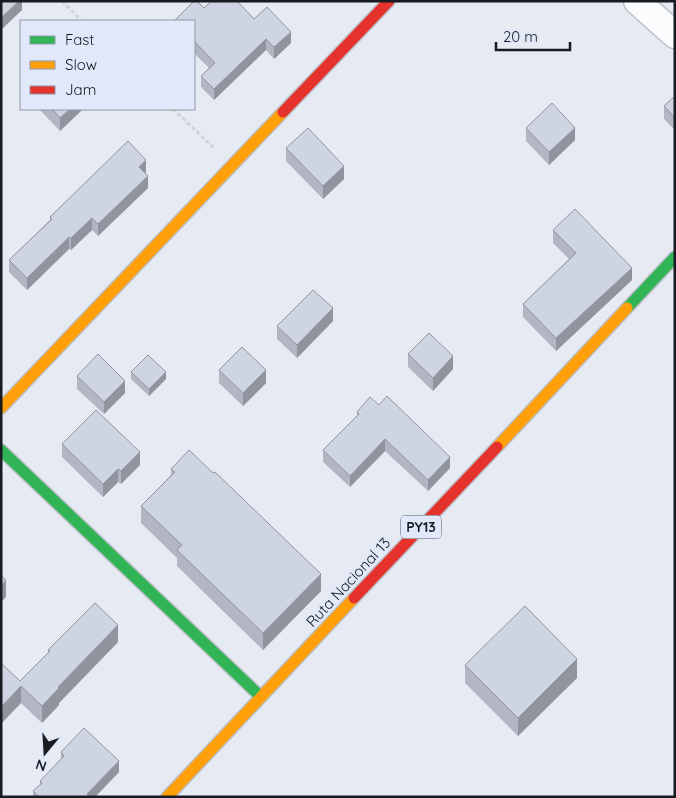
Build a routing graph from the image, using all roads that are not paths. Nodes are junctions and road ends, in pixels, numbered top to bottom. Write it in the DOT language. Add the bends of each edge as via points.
graph roads {
  1 [pos="389,1"];
  2 [pos="637,1"];
  3 [pos="675,35"];
  4 [pos="675,257"];
  5 [pos="1,408"];
  6 [pos="1,450"];
  7 [pos="260,696"];
  8 [pos="167,797"];
  1 -- 5 [label="main road"];
  2 -- 3 [label="street"];
  4 -- 7 [label="main road, Ruta Nacional 13 / PY13"];
  6 -- 7 [label="main road"];
  7 -- 8 [label="main road, Ruta Nacional 13 / PY13"];
}
